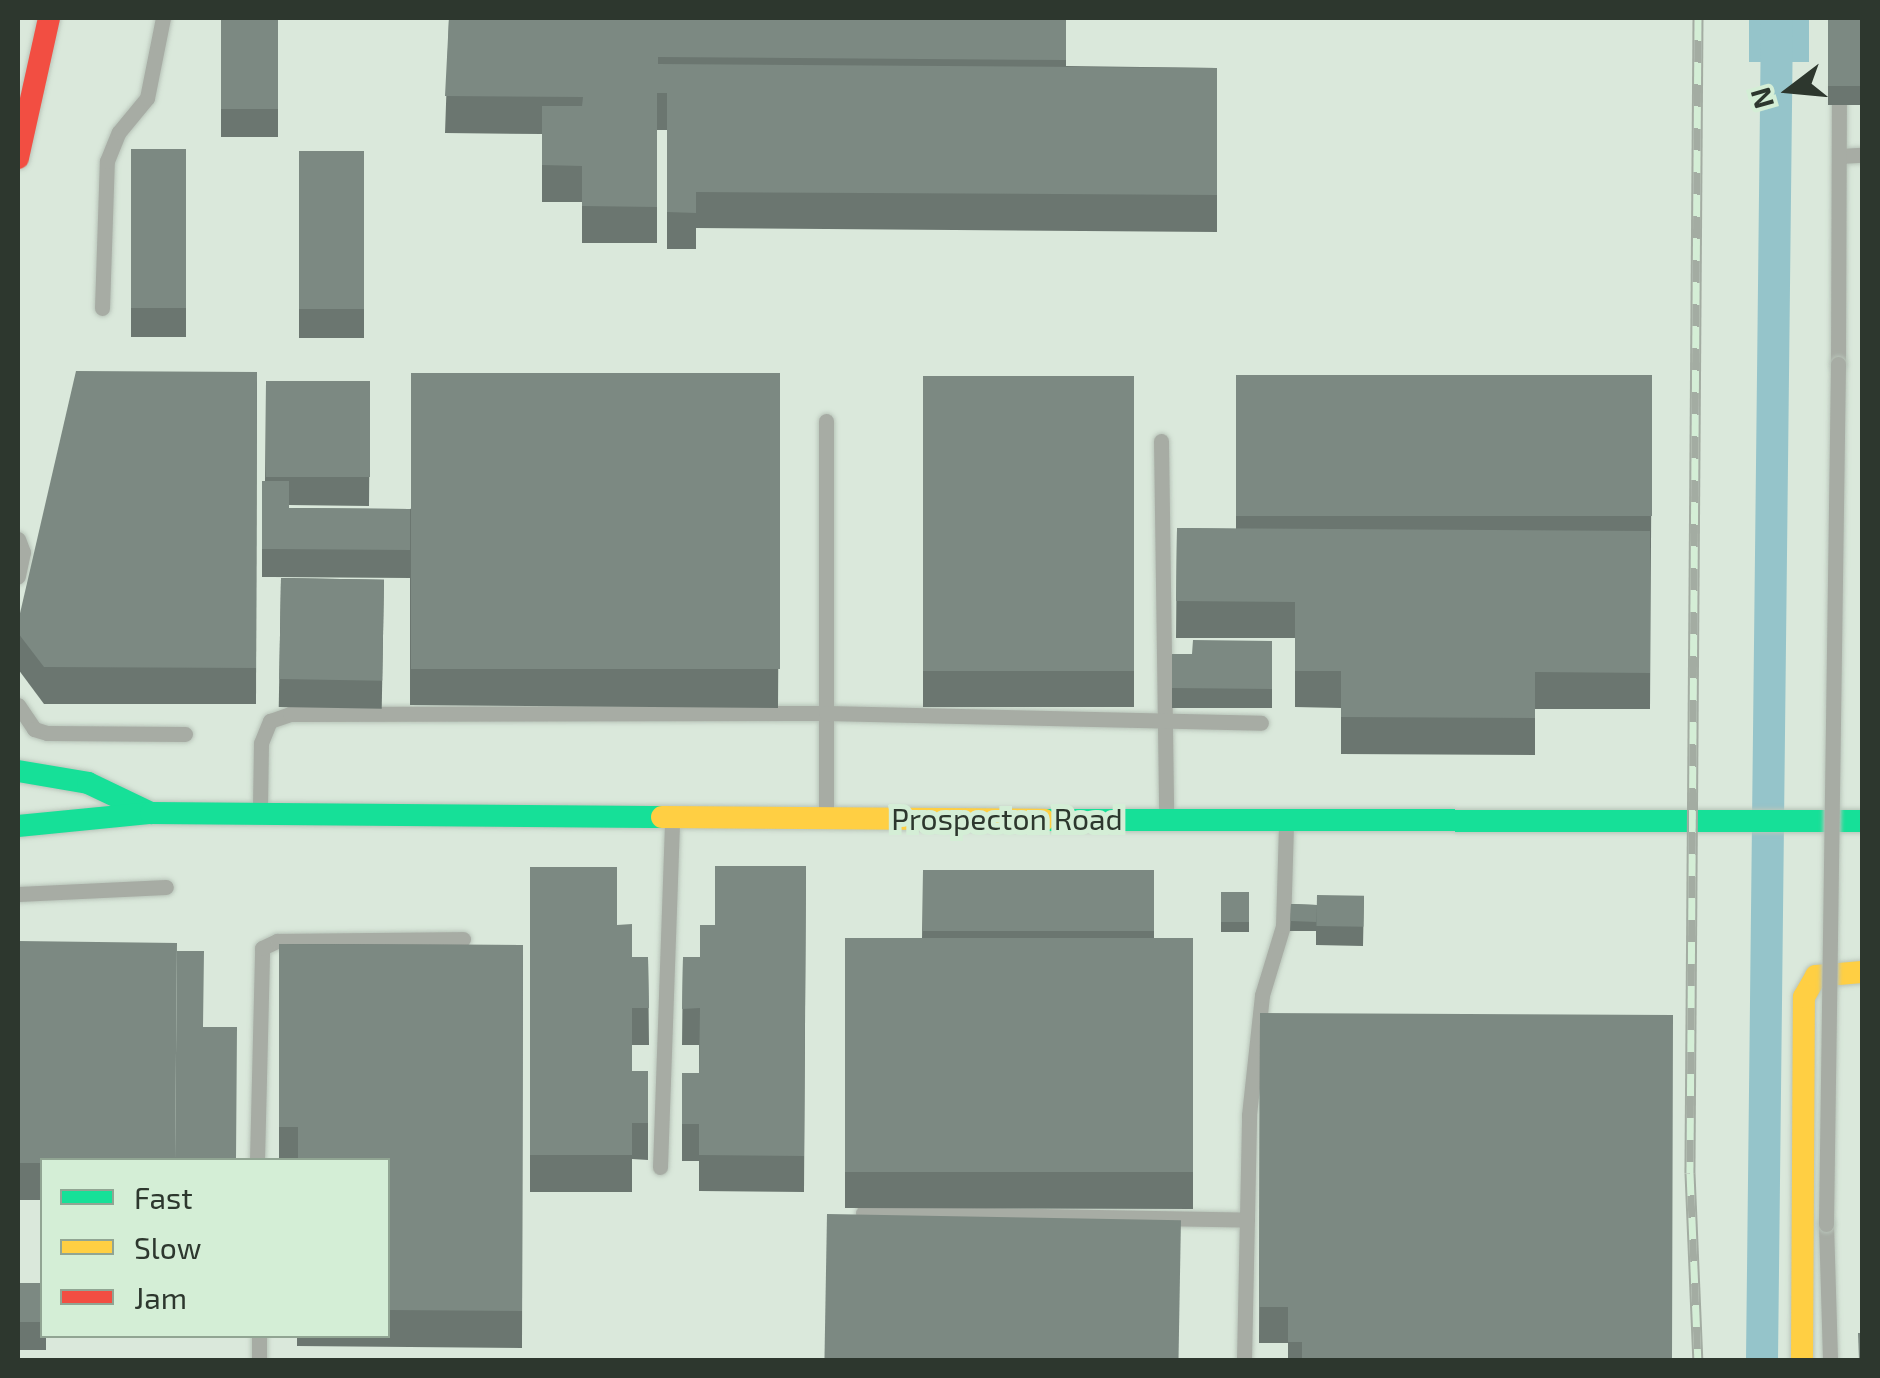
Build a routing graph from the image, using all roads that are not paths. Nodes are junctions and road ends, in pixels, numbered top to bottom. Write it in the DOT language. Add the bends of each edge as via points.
graph roads {
  1 [pos="49,18"];
  2 [pos="163,18"];
  3 [pos="1839,60"];
  4 [pos="23,105"];
  5 [pos="1862,155"];
  6 [pos="1840,156"];
  7 [pos="18,158"];
  8 [pos="102,308"];
  9 [pos="826,421"];
  10 [pos="1161,441"];
  11 [pos="18,539"];
  12 [pos="18,576"];
  13 [pos="18,706"];
  14 [pos="826,713"];
  15 [pos="1164,722"];
  16 [pos="1261,722"];
  17 [pos="185,734"];
  18 [pos="19,770"];
  19 [pos="151,813"];
  20 [pos="260,813"];
  21 [pos="672,816"];
  22 [pos="826,818"];
  23 [pos="1166,820"];
  24 [pos="1286,821"];
  25 [pos="1862,821"];
  26 [pos="18,826"];
  27 [pos="166,887"];
  28 [pos="18,894"];
  29 [pos="463,939"];
  30 [pos="1862,972"];
  31 [pos="257,1158"];
  32 [pos="660,1167"];
  33 [pos="863,1213"];
  34 [pos="1247,1220"];
  35 [pos="1244,1360"];
  36 [pos="1802,1360"];
  37 [pos="1830,1360"];
  1 -- 4 [label="main road"];
  2 -- 8 [label="lane" via="147,98 119,132 108,161"];
  3 -- 6 [label="lane"];
  4 -- 7 [label="main road"];
  5 -- 6 [label="lane"];
  6 -- 37 [label="lane, bridge" via="1826,1224"];
  9 -- 14 [label="lane"];
  10 -- 15 [label="lane"];
  11 -- 12 [label="lane"];
  13 -- 17 [label="lane" via="34,729 48,734"];
  14 -- 15 [label="lane"];
  14 -- 20 [label="lane" via="290,714 270,721 261,743"];
  14 -- 22 [label="lane"];
  15 -- 16 [label="lane"];
  15 -- 23 [label="lane"];
  18 -- 19 [label="main road" via="88,783"];
  19 -- 20 [label="main road, Prospecton Road"];
  19 -- 26 [label="main road, Prospecton Road"];
  20 -- 21 [label="main road, Prospecton Road"];
  21 -- 22 [label="main road, Prospecton Road"];
  21 -- 32 [label="lane"];
  22 -- 23 [label="main road, Prospecton Road"];
  23 -- 24 [label="main road, Prospecton Road"];
  24 -- 25 [label="main road, Prospecton Road"];
  24 -- 34 [label="lane" via="1282,926 1256,1036"];
  27 -- 28 [label="lane"];
  29 -- 31 [label="lane" via="278,941 262,948"];
  30 -- 36 [label="main road" via="1816,976 1804,997"];
  33 -- 34 [label="lane"];
  34 -- 35 [label="lane"];
}
